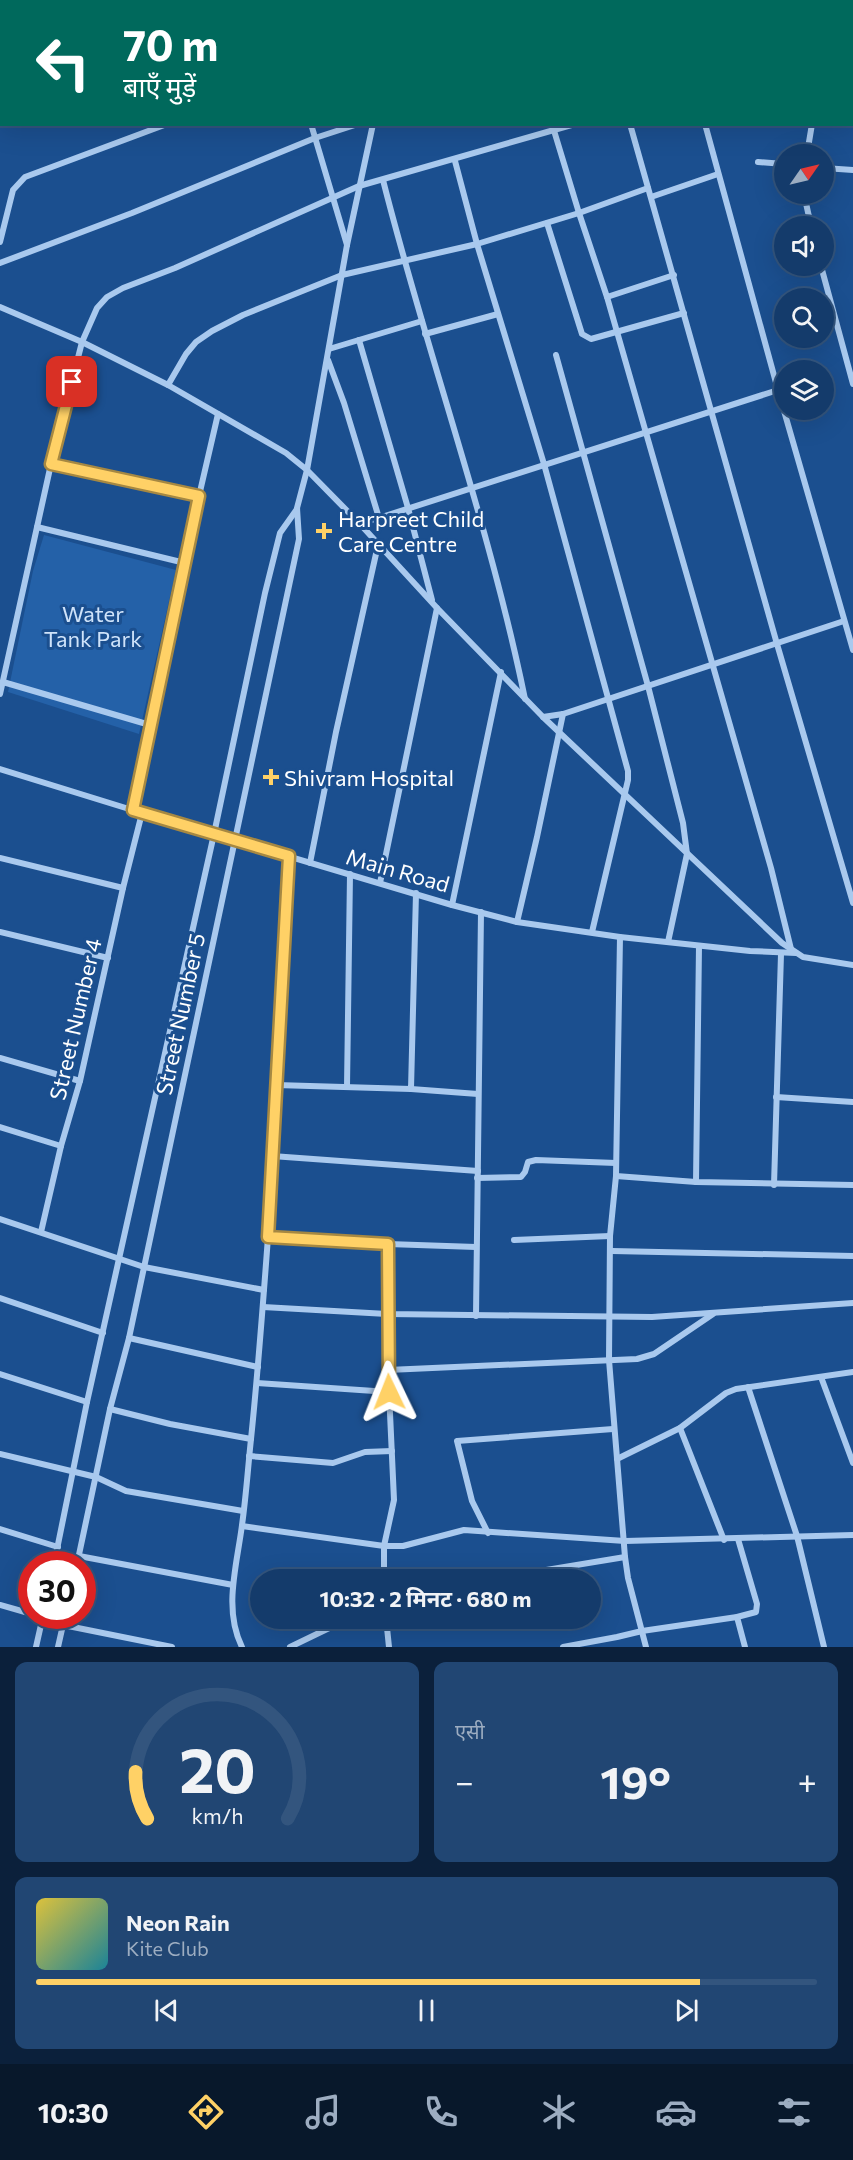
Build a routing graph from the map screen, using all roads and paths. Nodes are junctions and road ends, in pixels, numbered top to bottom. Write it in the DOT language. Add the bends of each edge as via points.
graph roads {
  1 [pos="162,126"];
  2 [pos="312,126"];
  3 [pos="352,126"];
  4 [pos="373,126"];
  5 [pos="631,126"];
  6 [pos="706,126"];
  7 [pos="812,126"];
  8 [pos="553,128"];
  9 [pos="315,138"];
  10 [pos="809,144"];
  11 [pos="455,160"];
  12 [pos="759,162"];
  13 [pos="774,163"];
  14 [pos="834,169"];
  15 [pos="853,170"];
  16 [pos="718,174"];
  17 [pos="383,180"];
  18 [pos="359,186"];
  19 [pos="648,188"];
  20 [pos="651,197"];
  21 [pos="332,198"];
  22 [pos="579,213"];
  23 [pos="547,223"];
  24 [pos="0,242"];
  25 [pos="477,243"];
  26 [pos="347,245"];
  27 [pos="404,262"];
  28 [pos="0,263"];
  29 [pos="342,275"];
  30 [pos="674,275"];
  31 [pos="824,276"];
  32 [pos="607,297"];
  33 [pos="0,307"];
  34 [pos="684,313"];
  35 [pos="498,314"];
  36 [pos="422,321"];
  37 [pos="618,332"];
  38 [pos="425,334"];
  39 [pos="359,340"];
  40 [pos="82,342"];
  41 [pos="329,349"];
  42 [pos="556,355"];
  43 [pos="327,360"];
  44 [pos="774,376"];
  45 [pos="853,384"];
  46 [pos="168,385"];
  47 [pos="774,391"];
  48 [pos="711,412"];
  49 [pos="218,414"];
  50 [pos="787,420"];
  51 [pos="647,432"];
  52 [pos="582,453"];
  53 [pos="51,464"];
  54 [pos="544,464"];
  55 [pos="307,470"];
  56 [pos="470,488"];
  57 [pos="199,496"];
  58 [pos="297,508"];
  59 [pos="408,508"];
  60 [pos="379,518"];
  61 [pos="360,524"];
  62 [pos="37,527"];
  63 [pos="378,545"];
  64 [pos="184,563"];
  65 [pos="432,602"];
  66 [pos="437,608"];
  67 [pos="844,621"];
  68 [pos="777,644"];
  69 [pos="853,650"];
  70 [pos="711,666"];
  71 [pos="501,672"];
  72 [pos="3,682"];
  73 [pos="648,686"];
  74 [pos="0,694"];
  75 [pos="609,698"];
  76 [pos="526,699"];
  77 [pos="563,714"];
  78 [pos="543,717"];
  79 [pos="150,725"];
  80 [pos="559,731"];
  81 [pos="0,769"];
  82 [pos="623,793"];
  83 [pos="133,810"];
  84 [pos="142,813"];
  85 [pos="214,834"];
  86 [pos="235,841"];
  87 [pos="687,854"];
  88 [pos="289,856"];
  89 [pos="0,858"];
  90 [pos="310,863"];
  91 [pos="350,874"];
  92 [pos="380,883"];
  93 [pos="123,888"];
  94 [pos="416,893"];
  95 [pos="853,903"];
  96 [pos="452,905"];
  97 [pos="481,912"];
  98 [pos="517,922"];
  99 [pos="0,932"];
  100 [pos="592,932"];
  101 [pos="620,937"];
  102 [pos="668,942"];
  103 [pos="699,946"];
  104 [pos="794,952"];
  105 [pos="781,954"];
  106 [pos="108,958"];
  107 [pos="853,965"];
  108 [pos="0,1058"];
  109 [pos="80,1081"];
  110 [pos="276,1085"];
  111 [pos="347,1087"];
  112 [pos="411,1089"];
  113 [pos="478,1094"];
  114 [pos="776,1097"];
  115 [pos="853,1102"];
  116 [pos="0,1127"];
  117 [pos="61,1146"];
  118 [pos="272,1156"];
  119 [pos="616,1164"];
  120 [pos="477,1174"];
  121 [pos="616,1176"];
  122 [pos="696,1182"];
  123 [pos="774,1185"];
  124 [pos="853,1185"];
  125 [pos="0,1219"];
  126 [pos="41,1232"];
  127 [pos="610,1236"];
  128 [pos="268,1237"];
  129 [pos="514,1240"];
  130 [pos="388,1244"];
  131 [pos="476,1246"];
  132 [pos="612,1251"];
  133 [pos="853,1256"];
  134 [pos="120,1258"];
  135 [pos="144,1267"];
  136 [pos="264,1290"];
  137 [pos="0,1298"];
  138 [pos="853,1303"];
  139 [pos="263,1307"];
  140 [pos="387,1314"];
  141 [pos="713,1314"];
  142 [pos="476,1316"];
  143 [pos="609,1316"];
  144 [pos="103,1333"];
  145 [pos="129,1338"];
  146 [pos="609,1360"];
  147 [pos="258,1367"];
  148 [pos="388,1370"];
  149 [pos="853,1372"];
  150 [pos="0,1374"];
  151 [pos="821,1377"];
  152 [pos="257,1383"];
  153 [pos="748,1387"];
  154 [pos="389,1392"];
  155 [pos="87,1402"];
  156 [pos="110,1409"];
  157 [pos="680,1428"];
  158 [pos="613,1429"];
  159 [pos="251,1439"];
  160 [pos="392,1451"];
  161 [pos="0,1454"];
  162 [pos="249,1456"];
  163 [pos="617,1459"];
  164 [pos="853,1463"];
  165 [pos="73,1472"];
  166 [pos="96,1477"];
  167 [pos="243,1511"];
  168 [pos="242,1526"];
  169 [pos="0,1529"];
  170 [pos="488,1533"];
  171 [pos="853,1535"];
  172 [pos="797,1536"];
  173 [pos="738,1539"];
  174 [pos="724,1540"];
  175 [pos="625,1541"];
  176 [pos="384,1546"];
  177 [pos="58,1547"];
  178 [pos="57,1551"];
  179 [pos="80,1551"];
  180 [pos="625,1557"];
  181 [pos="96,1559"];
  182 [pos="384,1569"];
  183 [pos="552,1569"];
  184 [pos="233,1586"];
  185 [pos="0,1605"];
  186 [pos="18,1610"];
  187 [pos="737,1617"];
  188 [pos="37,1629"];
  189 [pos="62,1629"];
  190 [pos="83,1629"];
  191 [pos="327,1629"];
  192 [pos="387,1629"];
  193 [pos="642,1630"];
  194 [pos="36,1647"];
  195 [pos="58,1647"];
  196 [pos="172,1647"];
  197 [pos="242,1647"];
  198 [pos="290,1647"];
  199 [pos="389,1647"];
  200 [pos="563,1647"];
  201 [pos="646,1647"];
  202 [pos="745,1647"];
  203 [pos="824,1647"];
  1 -- 24 [label="street" via="25,177 13,190"];
  2 -- 9 [label="street"];
  3 -- 9 [label="street"];
  4 -- 18 [label="street, Street Number 5"];
  5 -- 19 [label="street"];
  6 -- 16 [label="street"];
  7 -- 10 [label="street"];
  8 -- 11 [label="street"];
  8 -- 22 [label="street"];
  9 -- 21 [label="street"];
  9 -- 28 [label="street"];
  11 -- 17 [label="street"];
  11 -- 25 [label="street"];
  12 -- 13 [label="street"];
  14 -- 15 [label="street"];
  16 -- 20 [label="street"];
  16 -- 44 [label="street"];
  17 -- 18 [label="street"];
  17 -- 27 [label="street"];
  18 -- 21 [label="street"];
  18 -- 26 [label="street, Street Number 5"];
  19 -- 20 [label="street"];
  19 -- 22 [label="street"];
  20 -- 30 [label="street"];
  21 -- 26 [label="street"];
  21 -- 40 [label="street" via="107,297 97,308"];
  22 -- 23 [label="street"];
  22 -- 32 [label="street"];
  23 -- 25 [label="street"];
  23 -- 37 [label="street" via="582,334 591,339"];
  25 -- 27 [label="street"];
  25 -- 35 [label="street"];
  26 -- 29 [label="street, Street Number 5"];
  27 -- 29 [label="street"];
  27 -- 36 [label="street"];
  29 -- 41 [label="street, Street Number 5"];
  29 -- 46 [label="street" via="212,331 186,354"];
  30 -- 32 [label="street"];
  30 -- 34 [label="street"];
  31 -- 45 [label="street"];
  32 -- 37 [label="street"];
  33 -- 40 [label="street"];
  34 -- 37 [label="street"];
  34 -- 48 [label="street"];
  35 -- 38 [label="street"];
  35 -- 54 [label="street"];
  36 -- 38 [label="street"];
  36 -- 39 [label="street"];
  37 -- 51 [label="street"];
  38 -- 56 [label="street"];
  39 -- 41 [label="street"];
  39 -- 59 [label="street"];
  40 -- 46 [label="street"];
  40 -- 53 [label="street"];
  41 -- 43 [label="street, Street Number 5"];
  42 -- 52 [label="street"];
  43 -- 55 [label="street, Street Number 5"];
  43 -- 60 [label="street"];
  46 -- 49 [label="street"];
  47 -- 48 [label="street"];
  48 -- 51 [label="street"];
  48 -- 68 [label="street"];
  49 -- 55 [label="street" via="286,453"];
  49 -- 57 [label="street"];
  50 -- 67 [label="street"];
  51 -- 52 [label="street"];
  51 -- 70 [label="street"];
  52 -- 54 [label="street"];
  52 -- 73 [label="street"];
  53 -- 57 [label="street"];
  53 -- 62 [label="street"];
  54 -- 56 [label="street"];
  54 -- 75 [label="street"];
  55 -- 58 [label="street, Street Number 5"];
  55 -- 61 [label="street"];
  56 -- 59 [label="street"];
  56 -- 76 [label="street" via="506,610"];
  57 -- 64 [label="street"];
  58 -- 85 [label="street" via="280,533"];
  58 -- 86 [label="street, Street Number 5" via="299,539"];
  59 -- 60 [label="street"];
  59 -- 65 [label="street"];
  60 -- 61 [label="street"];
  61 -- 63 [label="street"];
  62 -- 64 [label="street"];
  62 -- 72 [label="street"];
  63 -- 65 [label="street"];
  63 -- 90 [label="street"];
  64 -- 79 [label="street"];
  65 -- 66 [label="street"];
  66 -- 71 [label="street"];
  66 -- 92 [label="street"];
  67 -- 68 [label="street"];
  67 -- 69 [label="street"];
  68 -- 70 [label="street"];
  68 -- 95 [label="street"];
  70 -- 73 [label="street"];
  70 -- 104 [label="street"];
  71 -- 76 [label="street"];
  71 -- 96 [label="street"];
  72 -- 74 [label="street"];
  72 -- 79 [label="street"];
  73 -- 75 [label="street"];
  73 -- 87 [label="street" via="683,823"];
  75 -- 77 [label="street"];
  75 -- 82 [label="street" via="628,771"];
  76 -- 78 [label="street"];
  77 -- 78 [label="street"];
  77 -- 80 [label="street"];
  78 -- 80 [label="street"];
  79 -- 83 [label="street"];
  80 -- 82 [label="street"];
  80 -- 98 [label="street"];
  81 -- 83 [label="street, Main Road"];
  82 -- 87 [label="street"];
  82 -- 100 [label="street"];
  83 -- 84 [label="street, Main Road"];
  84 -- 85 [label="street, Main Road"];
  84 -- 93 [label="street, Street Number 4"];
  85 -- 86 [label="street, Main Road"];
  85 -- 134 [label="street"];
  86 -- 88 [label="street, Main Road"];
  86 -- 135 [label="street, Street Number 5"];
  87 -- 102 [label="street"];
  87 -- 104 [label="street"];
  88 -- 90 [label="street, Main Road"];
  88 -- 110 [label="street"];
  89 -- 93 [label="street"];
  90 -- 91 [label="street, Main Road"];
  91 -- 92 [label="street, Main Road"];
  91 -- 111 [label="street"];
  92 -- 94 [label="street, Main Road"];
  93 -- 106 [label="street, Street Number 4"];
  94 -- 96 [label="street, Main Road"];
  94 -- 112 [label="street"];
  96 -- 97 [label="street, Main Road"];
  97 -- 98 [label="street, Main Road"];
  97 -- 113 [label="street"];
  98 -- 100 [label="street, Main Road"];
  99 -- 106 [label="street"];
  100 -- 101 [label="street, Main Road"];
  101 -- 102 [label="street, Main Road"];
  101 -- 119 [label="street"];
  102 -- 103 [label="street, Main Road"];
  103 -- 105 [label="street, Main Road"];
  103 -- 122 [label="street"];
  104 -- 105 [label="street, Main Road"];
  104 -- 107 [label="street"];
  105 -- 114 [label="street"];
  106 -- 109 [label="street, Street Number 4"];
  108 -- 109 [label="street"];
  109 -- 117 [label="street, Street Number 4"];
  110 -- 111 [label="street"];
  110 -- 118 [label="street"];
  111 -- 112 [label="street"];
  112 -- 113 [label="street"];
  113 -- 120 [label="street"];
  114 -- 115 [label="street"];
  114 -- 123 [label="street"];
  116 -- 117 [label="street"];
  117 -- 126 [label="street, Street Number 4"];
  118 -- 120 [label="street"];
  118 -- 128 [label="street"];
  119 -- 120 [label="street" via="536,1160 528,1162 521,1177"];
  119 -- 121 [label="street"];
  120 -- 131 [label="street"];
  121 -- 122 [label="street"];
  121 -- 127 [label="street"];
  122 -- 123 [label="street"];
  123 -- 124 [label="street"];
  125 -- 126 [label="street"];
  126 -- 134 [label="street"];
  127 -- 129 [label="street"];
  127 -- 132 [label="street"];
  128 -- 130 [label="street"];
  128 -- 136 [label="street"];
  130 -- 131 [label="street"];
  130 -- 140 [label="street"];
  131 -- 142 [label="street"];
  132 -- 133 [label="street"];
  132 -- 143 [label="street"];
  134 -- 135 [label="street"];
  134 -- 144 [label="street"];
  135 -- 136 [label="street"];
  135 -- 145 [label="street, Street Number 5"];
  136 -- 139 [label="street"];
  137 -- 144 [label="street"];
  138 -- 141 [label="street"];
  139 -- 140 [label="street"];
  139 -- 147 [label="street"];
  140 -- 142 [label="street"];
  140 -- 148 [label="street"];
  141 -- 143 [label="street"];
  141 -- 146 [label="street" via="647,1357"];
  142 -- 143 [label="street"];
  143 -- 146 [label="street"];
  144 -- 155 [label="street"];
  145 -- 147 [label="street"];
  145 -- 156 [label="street, Street Number 5"];
  146 -- 148 [label="street"];
  146 -- 158 [label="street"];
  147 -- 152 [label="street"];
  148 -- 154 [label="street"];
  149 -- 151 [label="street"];
  150 -- 155 [label="street"];
  151 -- 153 [label="street"];
  151 -- 164 [label="street"];
  152 -- 154 [label="street"];
  152 -- 159 [label="street"];
  153 -- 157 [label="street" via="726,1393"];
  153 -- 172 [label="street"];
  154 -- 160 [label="street"];
  155 -- 165 [label="street"];
  156 -- 159 [label="street"];
  156 -- 166 [label="street, Street Number 5"];
  157 -- 163 [label="street"];
  157 -- 174 [label="street"];
  158 -- 163 [label="street"];
  158 -- 170 [label="street" via="457,1441 472,1501"];
  159 -- 162 [label="street"];
  160 -- 162 [label="street" via="365,1452 333,1463"];
  160 -- 176 [label="street" via="394,1500"];
  161 -- 165 [label="street"];
  162 -- 167 [label="street"];
  163 -- 175 [label="street"];
  165 -- 166 [label="street"];
  165 -- 177 [label="street"];
  166 -- 167 [label="street" via="126,1491"];
  166 -- 179 [label="street, Street Number 5"];
  167 -- 168 [label="street"];
  168 -- 176 [label="street"];
  168 -- 184 [label="street"];
  169 -- 177 [label="street"];
  170 -- 175 [label="street"];
  170 -- 176 [label="street" via="464,1530 403,1546"];
  171 -- 172 [label="street"];
  172 -- 173 [label="street"];
  172 -- 203 [label="street"];
  173 -- 174 [label="street"];
  173 -- 187 [label="street" via="758,1607 753,1613"];
  174 -- 175 [label="street"];
  175 -- 180 [label="street"];
  176 -- 182 [label="street"];
  177 -- 178 [label="street"];
  180 -- 183 [label="street"];
  180 -- 193 [label="street"];
  181 -- 184 [label="street"];
  184 -- 197 [label="street" via="233,1617"];
  185 -- 186 [label="street"];
  187 -- 193 [label="street"];
  187 -- 202 [label="street"];
  188 -- 194 [label="street"];
  189 -- 195 [label="street"];
  190 -- 196 [label="street"];
  191 -- 198 [label="street"];
  192 -- 199 [label="street"];
  193 -- 200 [label="street"];
  193 -- 201 [label="street"];
}
